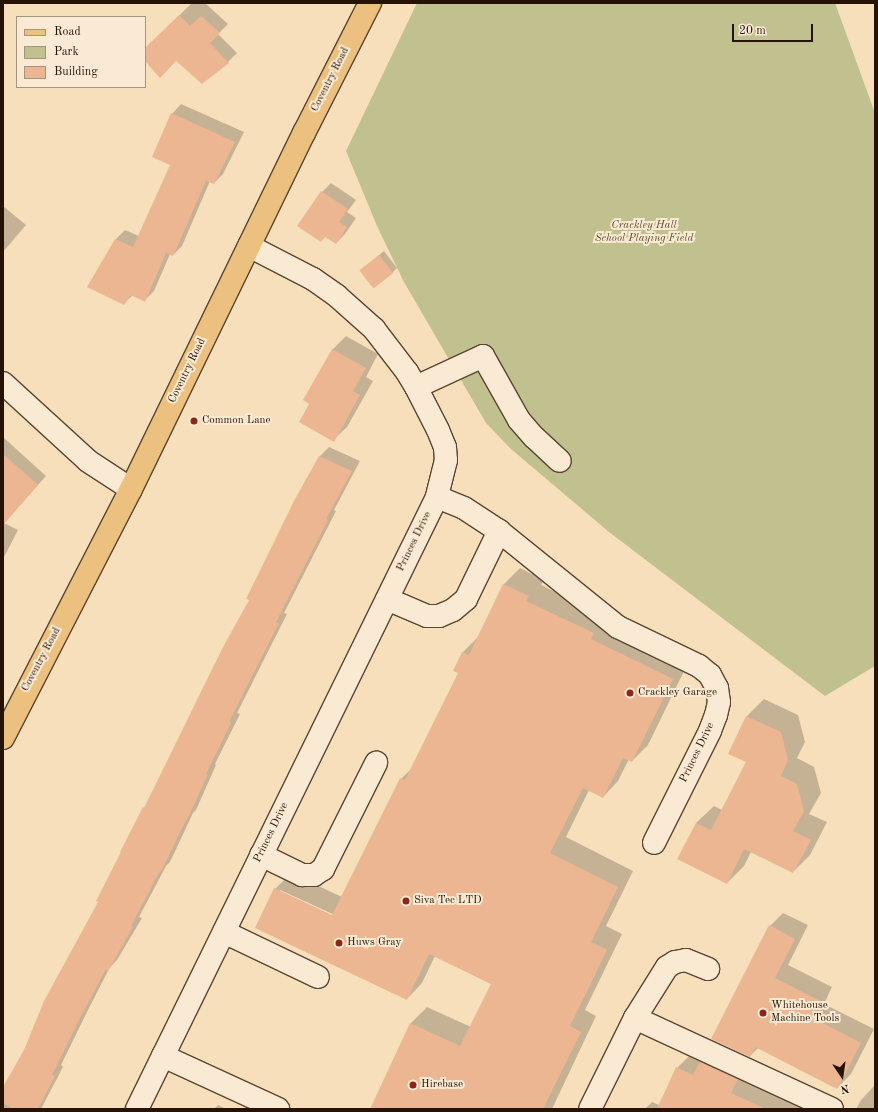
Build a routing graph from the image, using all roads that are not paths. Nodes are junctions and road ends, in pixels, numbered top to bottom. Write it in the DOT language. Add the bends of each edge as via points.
graph roads {
  1 [pos="370,3"];
  2 [pos="249,246"];
  3 [pos="3,383"];
  4 [pos="416,387"];
  5 [pos="560,461"];
  6 [pos="131,489"];
  7 [pos="437,497"];
  8 [pos="499,531"];
  9 [pos="387,599"];
  10 [pos="3,738"];
  11 [pos="376,763"];
  12 [pos="654,843"];
  13 [pos="261,855"];
  14 [pos="224,932"];
  15 [pos="708,969"];
  16 [pos="318,977"];
  17 [pos="635,1018"];
  18 [pos="163,1056"];
  19 [pos="137,1109"];
  20 [pos="278,1109"];
  21 [pos="590,1109"];
  22 [pos="832,1109"];
  1 -- 2 [label="main road, Coventry Road"];
  2 -- 4 [label="street, Princes Drive" via="313,279 357,312 374,329"];
  2 -- 6 [label="main road, Coventry Road"];
  3 -- 6 [label="street" via="88,461"];
  4 -- 5 [label="street" via="483,356 519,420"];
  4 -- 7 [label="street, Princes Drive" via="445,447 445,470"];
  6 -- 10 [label="main road, Coventry Road"];
  7 -- 8 [label="street, Princes Drive" via="464,508"];
  7 -- 9 [label="street, Princes Drive"];
  8 -- 9 [label="street" via="466,599 453,610 438,616 427,616"];
  8 -- 12 [label="street, Princes Drive" via="618,626 699,666 713,681 719,702 716,715"];
  9 -- 13 [label="street, Princes Drive"];
  11 -- 13 [label="street" via="323,869 314,875 302,875"];
  13 -- 14 [label="street, Princes Drive"];
  14 -- 16 [label="street"];
  14 -- 18 [label="street, Princes Drive"];
  15 -- 17 [label="street" via="686,960 667,967"];
  17 -- 21 [label="street"];
  17 -- 22 [label="street"];
  18 -- 19 [label="street, Princes Drive"];
  18 -- 20 [label="street"];
}
